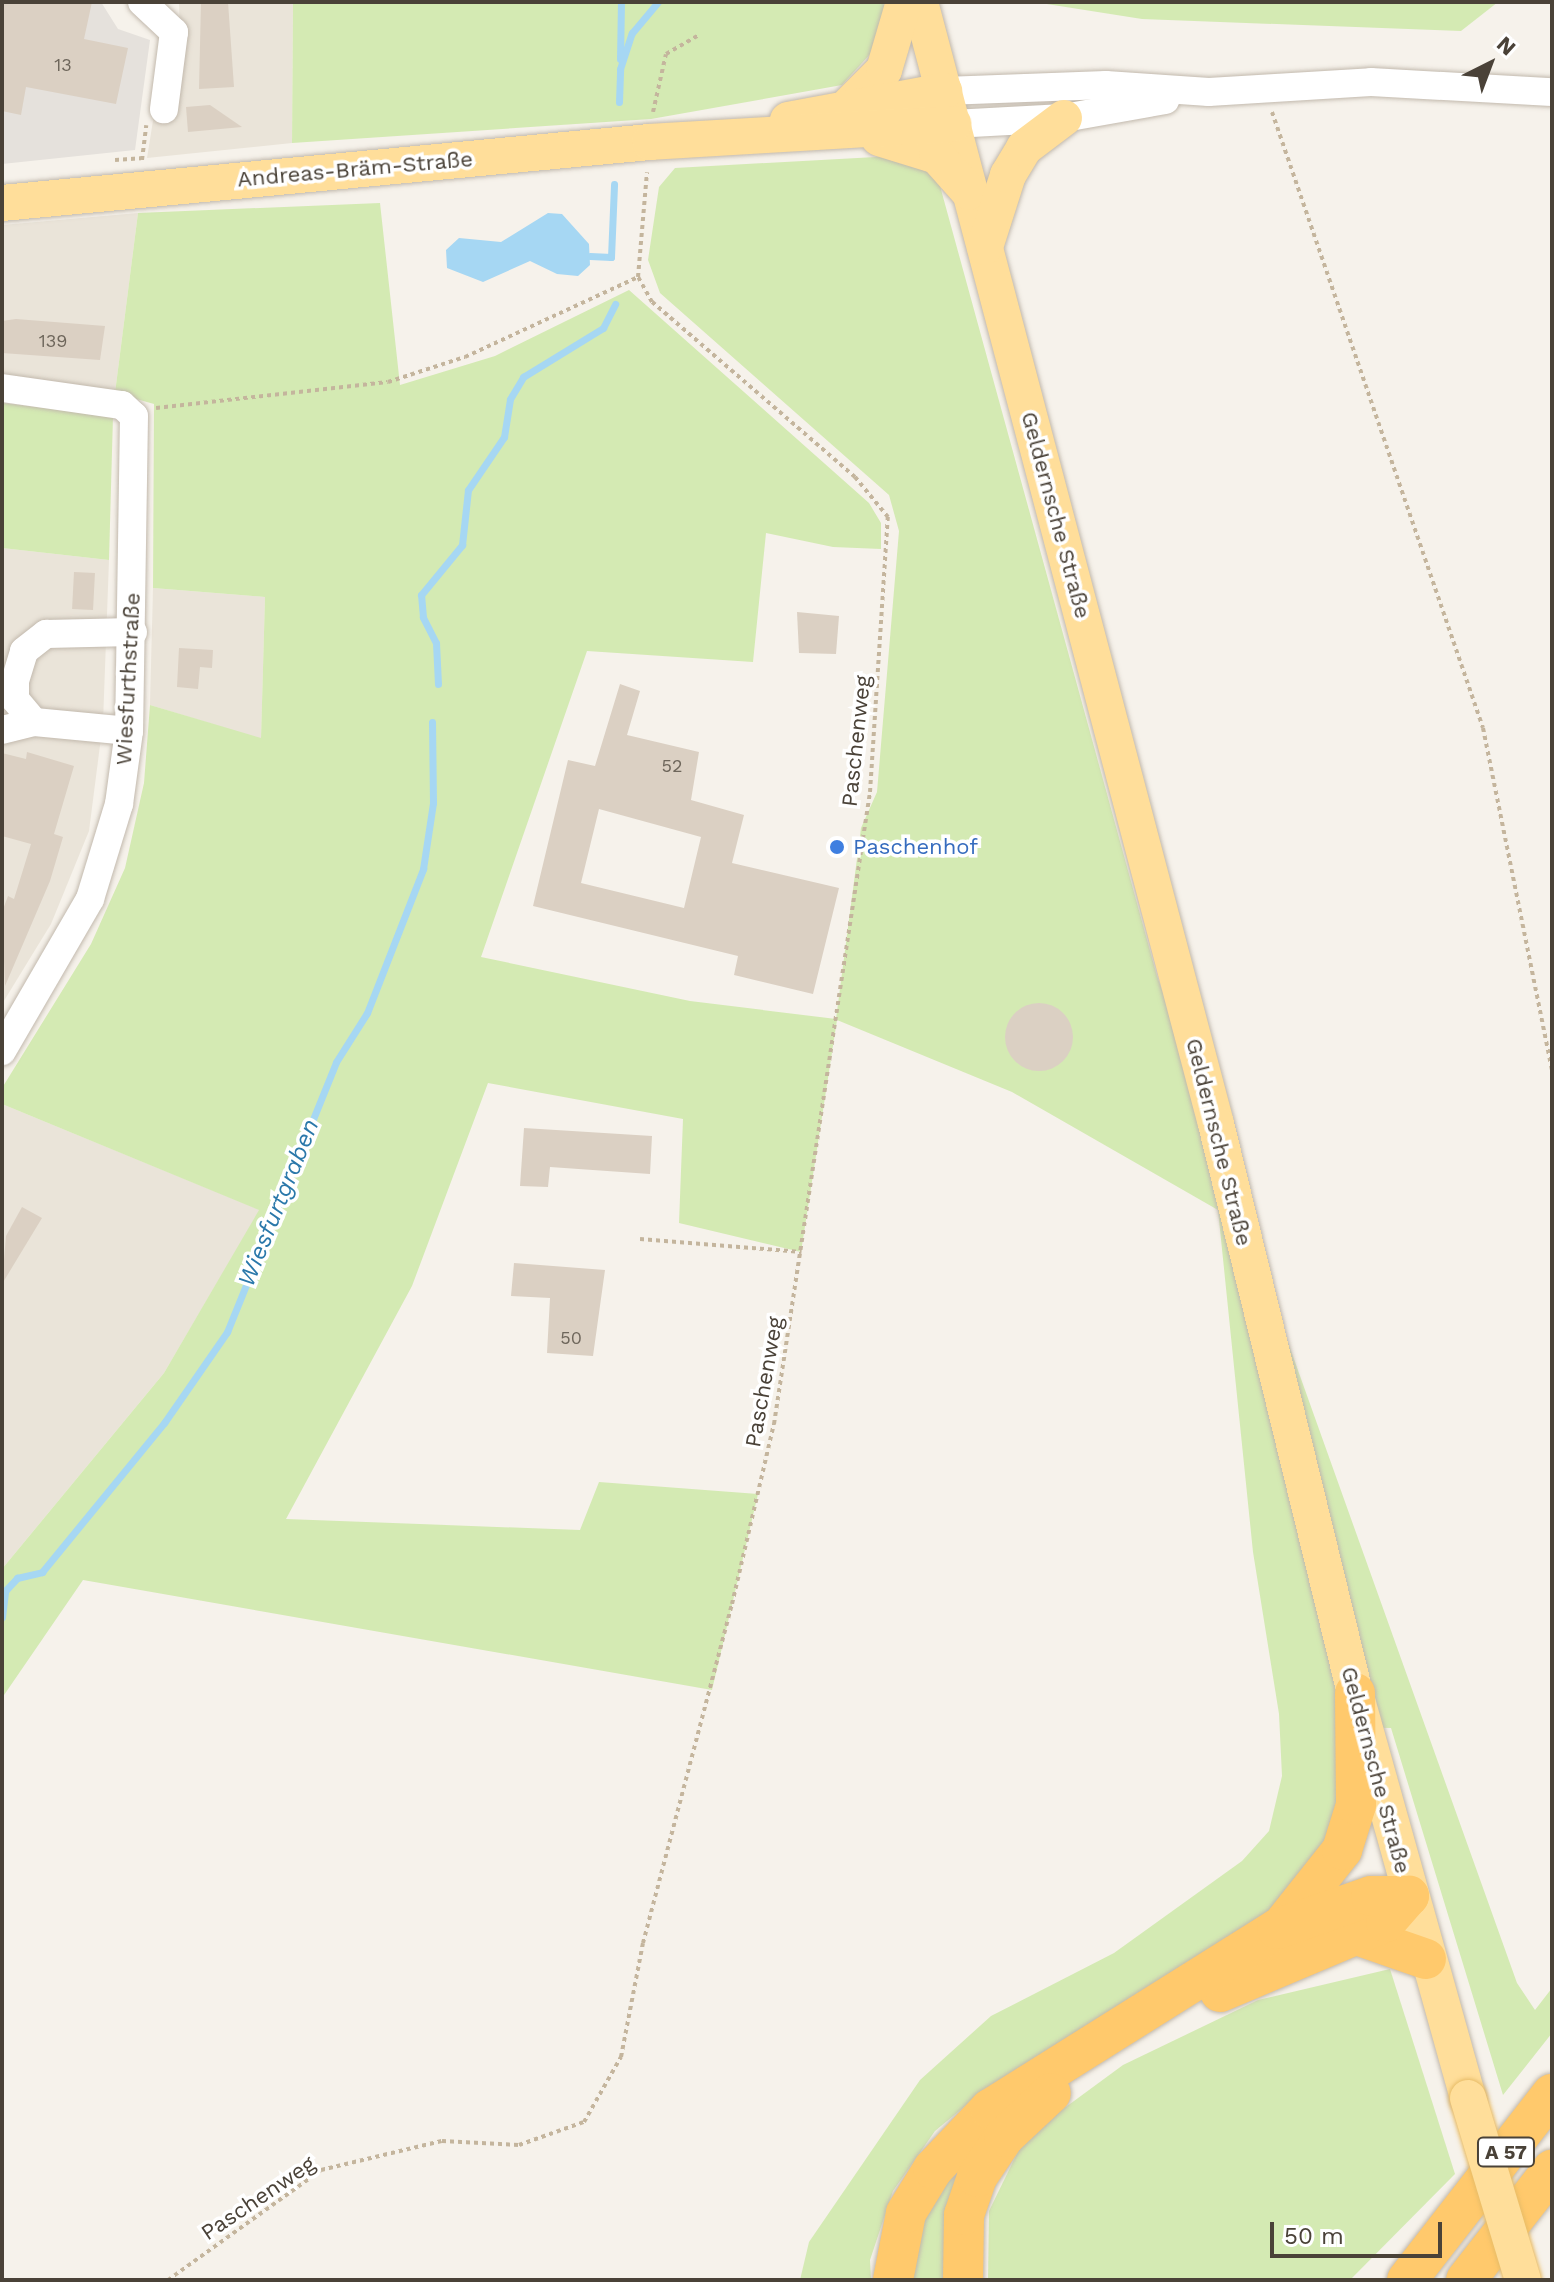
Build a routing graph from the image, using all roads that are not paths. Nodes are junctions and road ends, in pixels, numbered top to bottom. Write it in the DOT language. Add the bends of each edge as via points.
graph roads {
  1 [pos="142,2"];
  2 [pos="904,2"];
  3 [pos="920,2"];
  4 [pos="1548,83"];
  5 [pos="1209,92"];
  6 [pos="949,107"];
  7 [pos="164,109"];
  8 [pos="852,118"];
  9 [pos="1064,118"];
  10 [pos="972,196"];
  11 [pos="2,203"];
  12 [pos="985,247"];
  13 [pos="2,388"];
  14 [pos="133,632"];
  15 [pos="34,722"];
  16 [pos="2,730"];
  17 [pos="129,731"];
  18 [pos="2,1051"];
  19 [pos="1355,1693"];
  20 [pos="1409,1896"];
  21 [pos="1277,1929"];
  22 [pos="1357,1935"];
  23 [pos="1426,1959"];
  24 [pos="1552,2094"];
  25 [pos="1552,2170"];
  26 [pos="1539,2194"];
  27 [pos="1461,2210"];
  28 [pos="893,2280"];
  29 [pos="963,2280"];
  30 [pos="1377,2280"];
  31 [pos="1407,2280"];
  32 [pos="1466,2280"];
  33 [pos="1523,2280"];
  1 -- 7 [label="street" via="174,32"];
  2 -- 8 [label="main road" via="884,70"];
  3 -- 6 [label="main road, Geldernsche Straße"];
  4 -- 5 [label="street" via="1371,82"];
  5 -- 6 [label="street" via="1106,85"];
  5 -- 9 [label="street"];
  6 -- 8 [label="main road, Andreas-Bräm-Straße"];
  6 -- 9 [label="street"];
  6 -- 10 [label="main road, Geldernsche Straße"];
  8 -- 10 [label="main road" via="937,156"];
  8 -- 11 [label="main road, Andreas-Bräm-Straße" via="709,139"];
  9 -- 12 [label="main road" via="1024,148 1008,175"];
  10 -- 12 [label="main road, Geldernsche Straße"];
  12 -- 19 [label="main road, Geldernsche Straße" via="1216,1124"];
  13 -- 14 [label="street, Wiesfurthstraße" via="122,405 134,416"];
  14 -- 15 [label="street" via="46,634 24,651 15,699"];
  14 -- 17 [label="street, Wiesfurthstraße"];
  15 -- 16 [label="street"];
  15 -- 17 [label="street"];
  17 -- 18 [label="street, Wiesfurthstraße" via="111,839 90,899"];
  19 -- 20 [label="main road, Geldernsche Straße"];
  19 -- 21 [label="highway" via="1356,1805 1342,1850"];
  20 -- 21 [label="highway" via="1371,1896"];
  20 -- 22 [label="highway" via="1386,1922"];
  20 -- 23 [label="main road, Geldernsche Straße"];
  21 -- 28 [label="highway" via="990,2109 933,2169 906,2213"];
  22 -- 23 [label="highway"];
  22 -- 29 [label="highway" via="1265,1969 1168,2019 1033,2105 977,2177 964,2215"];
  23 -- 33 [label="main road, Geldernsche Straße, bridge"];
  24 -- 27 [label="highway, A 57"];
  25 -- 26 [label="highway, A 57"];
  26 -- 32 [label="highway, A 57"];
  27 -- 30 [label="highway" via="1418,2236"];
  27 -- 31 [label="highway, A 57"];
}
